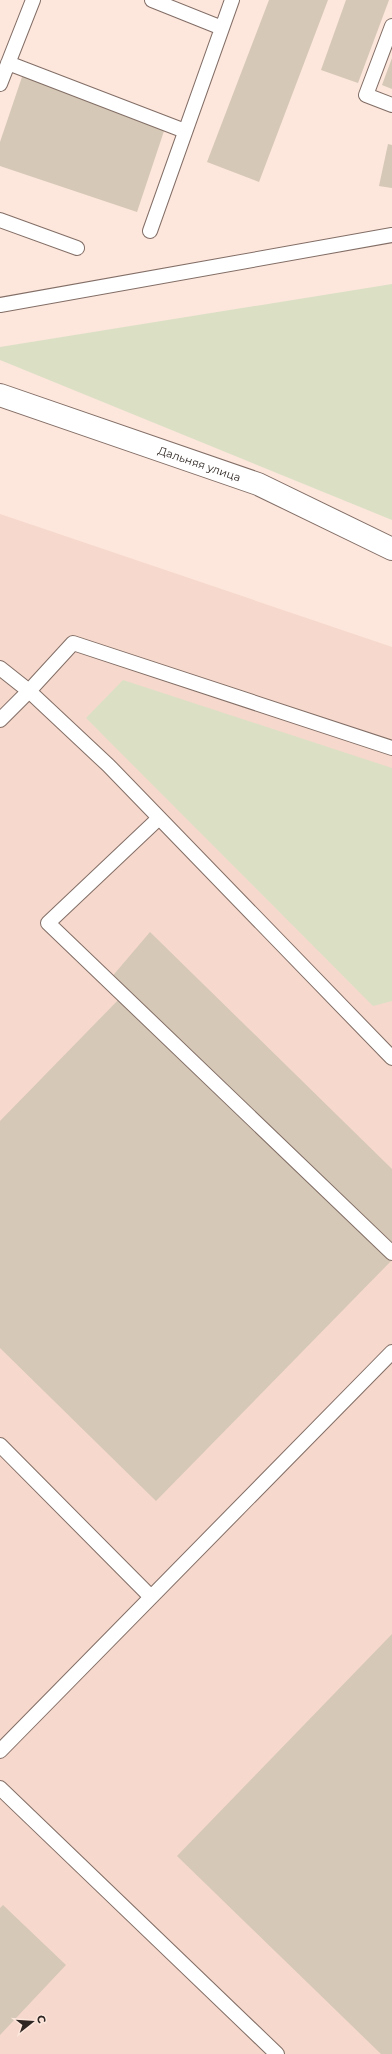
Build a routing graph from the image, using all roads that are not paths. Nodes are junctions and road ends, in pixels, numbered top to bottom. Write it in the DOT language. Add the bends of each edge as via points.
graph roads {
  1 [pos="33,0"];
  2 [pos="152,0"];
  3 [pos="232,0"];
  4 [pos="392,26"];
  5 [pos="222,28"];
  6 [pos="8,63"];
  7 [pos="0,84"];
  8 [pos="392,105"];
  9 [pos="185,131"];
  10 [pos="0,220"];
  11 [pos="150,232"];
  12 [pos="392,235"];
  13 [pos="77,248"];
  14 [pos="0,305"];
  15 [pos="0,395"];
  16 [pos="392,549"];
  17 [pos="0,668"];
  18 [pos="29,691"];
  19 [pos="0,720"];
  20 [pos="392,748"];
  21 [pos="159,818"];
  22 [pos="392,1058"];
  23 [pos="392,1253"];
  24 [pos="392,1352"];
  25 [pos="0,1445"];
  26 [pos="151,1597"];
  27 [pos="0,1751"];
  28 [pos="0,1788"];
  29 [pos="277,2054"];
  1 -- 6 [label="lane"];
  2 -- 5 [label="lane"];
  3 -- 5 [label="lane"];
  4 -- 8 [label="lane" via="366,95"];
  5 -- 9 [label="lane"];
  6 -- 7 [label="lane"];
  6 -- 9 [label="lane"];
  9 -- 11 [label="lane"];
  10 -- 13 [label="lane"];
  12 -- 14 [label="lane"];
  15 -- 16 [label="street, Дальняя улица" via="258,484"];
  17 -- 18 [label="lane"];
  18 -- 19 [label="lane"];
  18 -- 20 [label="lane" via="73,643"];
  18 -- 21 [label="lane" via="108,765"];
  21 -- 22 [label="lane"];
  21 -- 23 [label="lane" via="48,923"];
  24 -- 26 [label="lane"];
  25 -- 26 [label="lane"];
  26 -- 27 [label="lane"];
  28 -- 29 [label="lane"];
}
